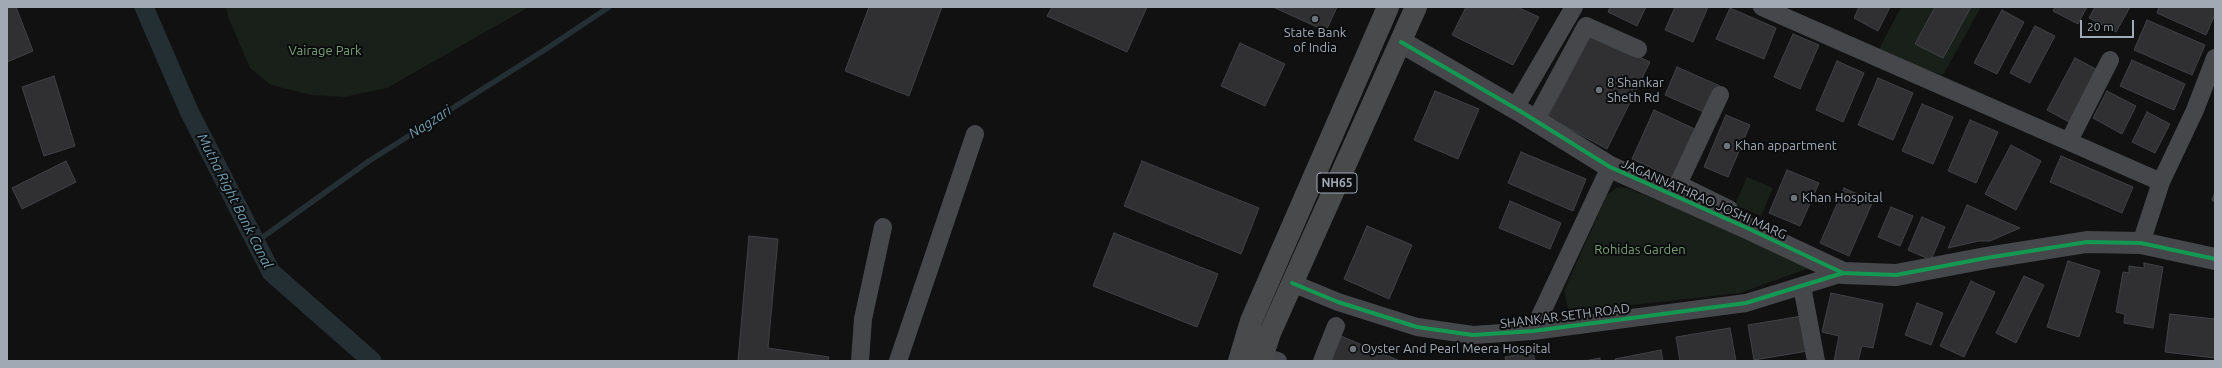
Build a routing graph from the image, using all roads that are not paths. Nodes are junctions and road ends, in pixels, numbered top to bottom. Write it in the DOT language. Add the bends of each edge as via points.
graph roads {
  1 [pos="1388,7"];
  2 [pos="1416,7"];
  3 [pos="1574,7"];
  4 [pos="1762,7"];
  5 [pos="1401,42"];
  6 [pos="1638,49"];
  7 [pos="2215,58"];
  8 [pos="2110,60"];
  9 [pos="1720,94"];
  10 [pos="1515,108"];
  11 [pos="1535,121"];
  12 [pos="974,134"];
  13 [pos="2069,141"];
  14 [pos="1610,167"];
  15 [pos="2161,182"];
  16 [pos="1675,190"];
  17 [pos="1755,221"];
  18 [pos="882,227"];
  19 [pos="2141,242"];
  20 [pos="2215,259"];
  21 [pos="1843,273"];
  22 [pos="1292,283"];
  23 [pos="1802,286"];
  24 [pos="1336,326"];
  25 [pos="1533,331"];
  26 [pos="1241,351"];
  27 [pos="1266,357"];
  28 [pos="860,361"];
  29 [pos="898,361"];
  30 [pos="1322,361"];
  31 [pos="1816,361"];
  1 -- 26 [label="highway, NH65"];
  2 -- 5 [label="highway, NH65"];
  3 -- 10 [label="street"];
  4 -- 13 [label="street"];
  5 -- 10 [label="street, JAGANNATHRAO JOSHI MARG"];
  5 -- 22 [label="highway, NH65"];
  6 -- 11 [label="street" via="1586,26"];
  7 -- 15 [label="street" via="2195,110"];
  8 -- 13 [label="street"];
  9 -- 16 [label="street"];
  10 -- 11 [label="street, JAGANNATHRAO JOSHI MARG"];
  11 -- 14 [label="street, JAGANNATHRAO JOSHI MARG"];
  12 -- 29 [label="street"];
  13 -- 15 [label="street"];
  14 -- 16 [label="street, JAGANNATHRAO JOSHI MARG"];
  14 -- 25 [label="street"];
  15 -- 19 [label="street"];
  16 -- 17 [label="street"];
  16 -- 21 [label="street, JAGANNATHRAO JOSHI MARG"];
  18 -- 28 [label="street" via="863,319"];
  19 -- 20 [label="street, JAGANNATHRAO JOSHI MARG"];
  19 -- 21 [label="street, JAGANNATHRAO JOSHI MARG" via="2087,242 1896,275"];
  21 -- 23 [label="street, SHANKAR SETH ROAD"];
  22 -- 25 [label="street, SHANKAR SETH ROAD" via="1338,302 1417,327 1473,336"];
  22 -- 27 [label="highway, NH65"];
  23 -- 25 [label="street, SHANKAR SETH ROAD" via="1746,303"];
  23 -- 31 [label="street"];
  24 -- 30 [label="street"];
  26 -- 27 [label="highway"];
}
